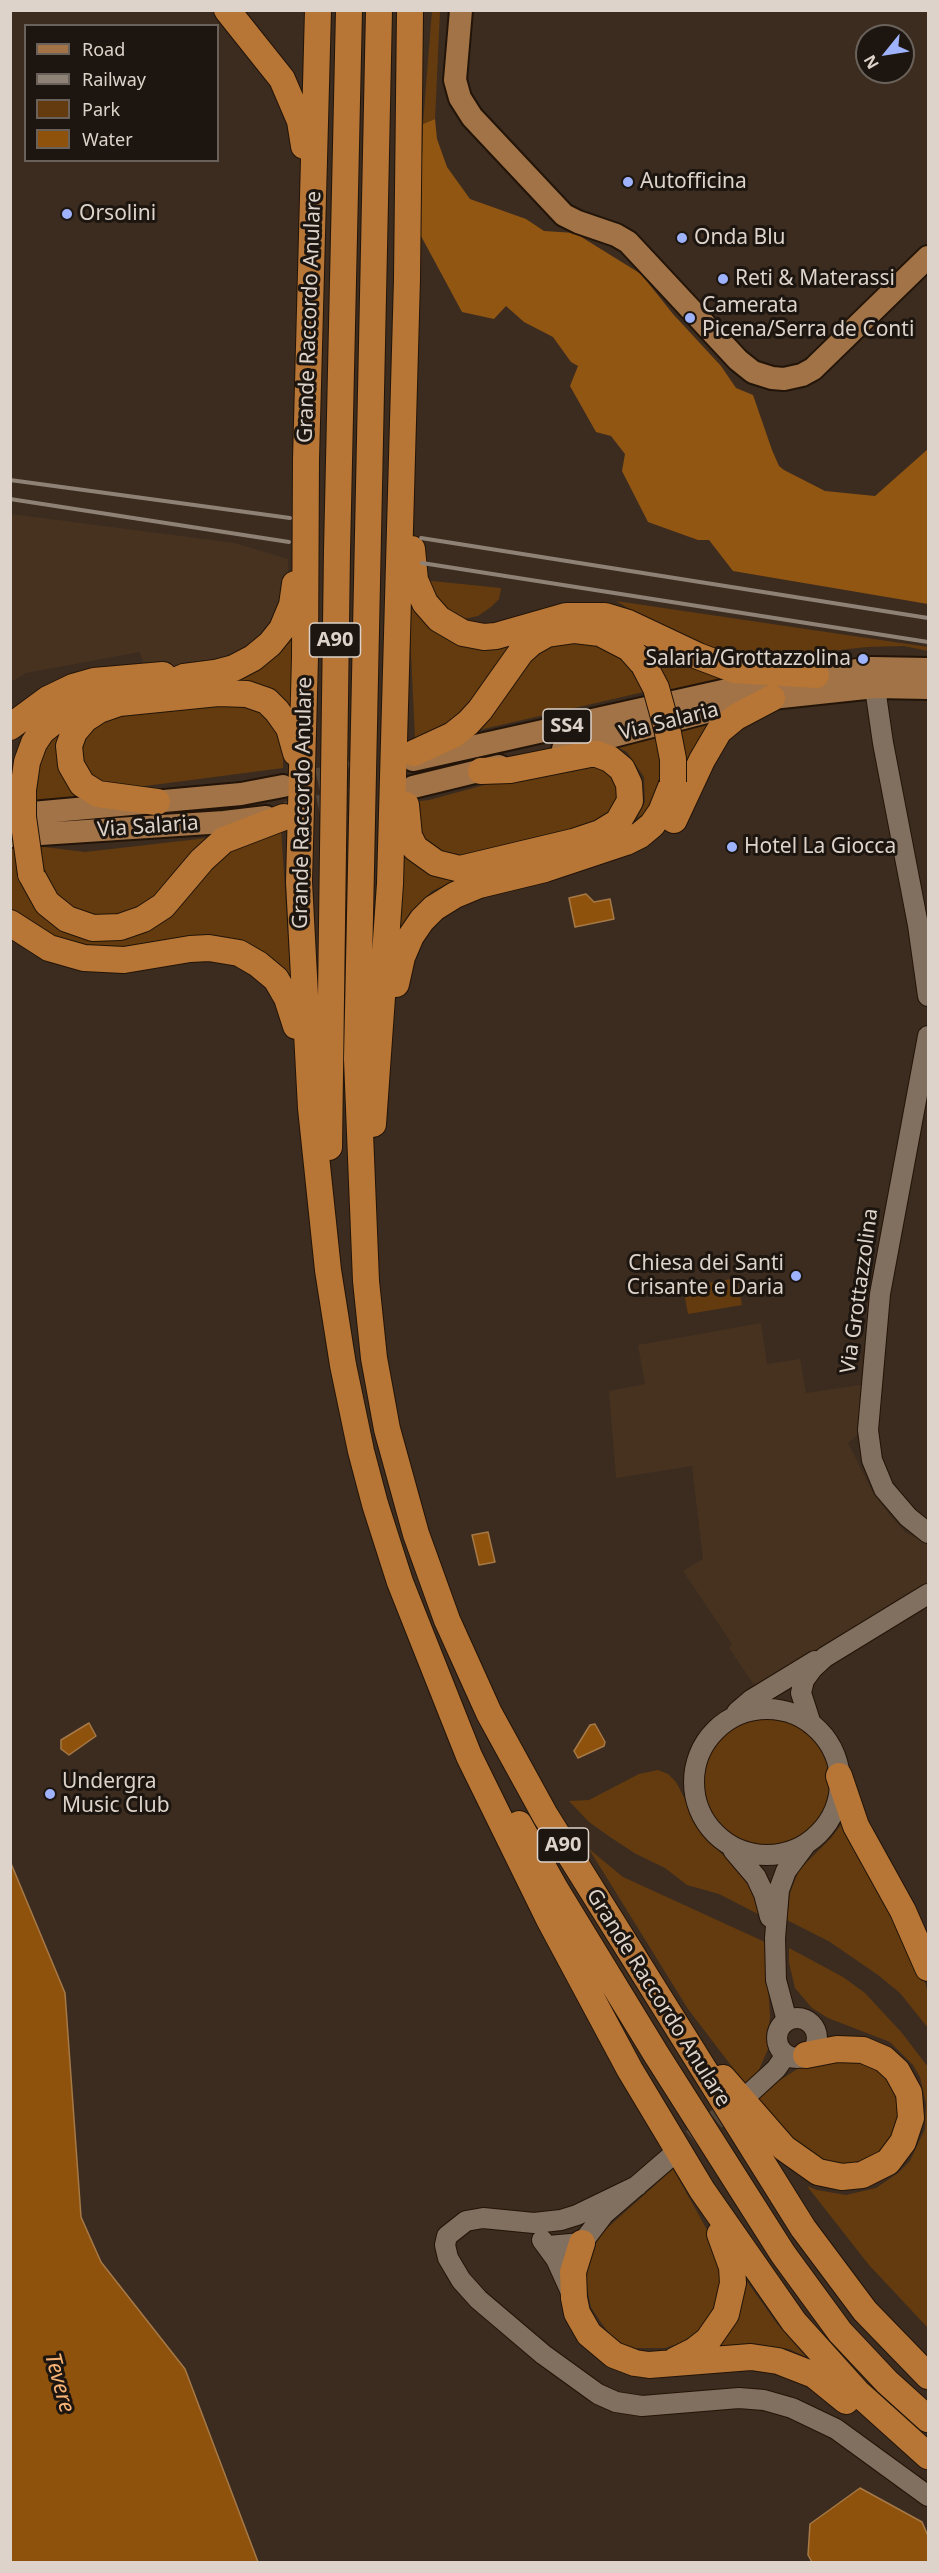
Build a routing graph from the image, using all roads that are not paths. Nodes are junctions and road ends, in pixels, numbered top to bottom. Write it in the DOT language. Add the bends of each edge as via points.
graph roads {
  1 [pos="227,10"];
  2 [pos="318,10"];
  3 [pos="350,10"];
  4 [pos="379,10"];
  5 [pos="410,10"];
  6 [pos="421,10"];
  7 [pos="462,10"];
  8 [pos="408,84"];
  9 [pos="312,232"];
  10 [pos="926,257"];
  11 [pos="400,475"];
  12 [pos="306,547"];
  13 [pos="928,669"];
  14 [pos="816,675"];
  15 [pos="184,677"];
  16 [pos="873,678"];
  17 [pos="928,688"];
  18 [pos="772,698"];
  19 [pos="396,705"];
  20 [pos="10,727"];
  21 [pos="413,756"];
  22 [pos="481,771"];
  23 [pos="292,784"];
  24 [pos="413,787"];
  25 [pos="157,802"];
  26 [pos="10,815"];
  27 [pos="284,815"];
  28 [pos="10,836"];
  29 [pos="545,869"];
  30 [pos="10,923"];
  31 [pos="928,996"];
  32 [pos="928,1036"];
  33 [pos="379,1048"];
  34 [pos="310,1108"];
  35 [pos="364,1238"];
  36 [pos="328,1270"];
  37 [pos="928,1533"];
  38 [pos="928,1588"];
  39 [pos="928,1594"];
  40 [pos="911,1603"];
  41 [pos="825,1657"];
  42 [pos="446,1696"];
  43 [pos="731,1718"];
  44 [pos="811,1724"];
  45 [pos="839,1776"];
  46 [pos="810,1839"];
  47 [pos="729,1846"];
  48 [pos="775,1938"];
  49 [pos="928,1968"];
  50 [pos="663,2008"];
  51 [pos="787,2021"];
  52 [pos="796,2055"];
  53 [pos="752,2091"];
  54 [pos="669,2158"];
  55 [pos="637,2186"];
  56 [pos="702,2190"];
  57 [pos="506,2220"];
  58 [pos="582,2243"];
  59 [pos="548,2246"];
  60 [pos="574,2298"];
  61 [pos="672,2363"];
  62 [pos="928,2376"];
  63 [pos="928,2418"];
  64 [pos="928,2456"];
  65 [pos="928,2466"];
  66 [pos="928,2496"];
  1 -- 9 [label="highway" via="275,68 292,99 302,132"];
  2 -- 9 [label="highway, Grande Raccordo Anulare"];
  3 -- 36 [label="highway, Grande Raccordo Anulare / A90" via="337,563"];
  4 -- 35 [label="highway, Grande Raccordo Anulare / A90" via="357,1059"];
  5 -- 8 [label="highway, Grande Raccordo Anulare"];
  6 -- 8 [label="highway"];
  7 -- 10 [label="main road" via="455,80 458,95 472,117 564,214 628,242 753,372 784,379 813,369"];
  8 -- 11 [label="highway, Grande Raccordo Anulare"];
  9 -- 12 [label="highway, Grande Raccordo Anulare"];
  11 -- 14 [label="highway" via="418,590 432,613 453,628 490,637 566,616 605,616 735,669"];
  11 -- 19 [label="highway, Grande Raccordo Anulare"];
  12 -- 15 [label="highway" via="298,562 289,613 270,644 234,668"];
  12 -- 23 [label="highway, Grande Raccordo Anulare"];
  13 -- 16 [label="main road, Via Salaria"];
  14 -- 16 [label="main road, Via Salaria / SS4"];
  14 -- 21 [label="main road, Via Salaria / SS4" via="737,687"];
  15 -- 20 [label="highway" via="171,674 86,683 48,699"];
  15 -- 27 [label="highway, bridge" via="101,695 72,707 42,731 34,743 23,790 25,839 32,874 47,903 67,919 93,928 120,927 143,919 163,906 206,855 224,840"];
  16 -- 17 [label="main road, Via Salaria"];
  16 -- 18 [label="main road, Via Salaria / SS4"];
  16 -- 31 [label="street"];
  18 -- 22 [label="main road, Via Salaria / SS4"];
  18 -- 29 [label="highway" via="719,731 673,822 650,846 625,856"];
  19 -- 22 [label="highway" via="404,755 409,836 420,853 440,865 468,868 581,840 618,822 630,801 629,783 619,765 597,754 510,770"];
  19 -- 33 [label="highway, Grande Raccordo Anulare"];
  21 -- 29 [label="highway, bridge" via="468,723 521,652 547,634 575,630 600,633 625,645 644,664 656,688 673,759 673,782 661,813 643,833"];
  22 -- 24 [label="main road, Via Salaria / SS4"];
  23 -- 25 [label="main road, Via Salaria" via="241,794"];
  23 -- 25 [label="highway" via="296,753 285,722 273,706 254,695 226,693 119,704 85,719 72,734 69,753 82,784 98,794"];
  23 -- 34 [label="highway, Grande Raccordo Anulare"];
  25 -- 26 [label="main road, Via Salaria"];
  27 -- 28 [label="main road, Via Salaria"];
  29 -- 33 [label="highway" via="469,888 426,915 402,957 388,1026"];
  30 -- 34 [label="highway" via="49,948 84,958 124,960 209,948 250,958 276,979 290,1004"];
  32 -- 37 [label="street, Via Grottazzolina" via="880,1294 868,1442 886,1493"];
  33 -- 35 [label="highway, Grande Raccordo Anulare"];
  34 -- 36 [label="highway, Grande Raccordo Anulare"];
  35 -- 50 [label="highway, Grande Raccordo Anulare / A90" via="383,1410 405,1498 437,1594 478,1689 526,1782"];
  36 -- 42 [label="highway, Grande Raccordo Anulare / A90" via="349,1396 375,1504 410,1610"];
  38 -- 40 [label="street"];
  39 -- 40 [label="street"];
  40 -- 41 [label="street"];
  41 -- 43 [label="street" via="768,1688"];
  41 -- 44 [label="street" via="801,1687"];
  42 -- 56 [label="highway, Grande Raccordo Anulare" via="484,1788 549,1919 630,2070"];
  42 -- 63 [label="highway, Grande Raccordo Anulare / A90" via="556,1890 772,2237 840,2332"];
  43 -- 44 [label="street" via="770,1708 787,1711"];
  43 -- 47 [label="street" via="704,1744 694,1775 706,1818"];
  44 -- 45 [label="street" via="830,1746"];
  45 -- 46 [label="street" via="834,1810"];
  45 -- 49 [label="highway" via="856,1826 903,1911"];
  46 -- 47 [label="street" via="773,1855 752,1855"];
  46 -- 48 [label="street" via="781,1881"];
  47 -- 48 [label="street" via="762,1887"];
  48 -- 51 [label="street" via="776,1980"];
  50 -- 52 [label="highway" via="774,2137 802,2162 818,2172 842,2177 861,2175 888,2162 903,2142 911,2118 909,2093 897,2071 884,2059 862,2050"];
  50 -- 62 [label="highway, Grande Raccordo Anulare / A90" via="823,2256 865,2311"];
  51 -- 52 [label="street" via="777,2035 779,2047"];
  51 -- 52 [label="street" via="801,2019 815,2030 815,2047"];
  52 -- 53 [label="street"];
  54 -- 55 [label="street"];
  55 -- 57 [label="street" via="577,2216 534,2223"];
  55 -- 58 [label="street" via="604,2214"];
  56 -- 61 [label="highway" via="732,2267 730,2301 719,2327 708,2340"];
  56 -- 64 [label="highway, Grande Raccordo Anulare" via="794,2322 858,2393"];
  57 -- 59 [label="street" via="524,2227"];
  57 -- 66 [label="street" via="478,2219 457,2227 446,2241 450,2263 478,2299 584,2386 610,2400 642,2406 739,2398 792,2408 836,2429"];
  58 -- 59 [label="street"];
  58 -- 60 [label="highway" via="573,2272"];
  59 -- 60 [label="street"];
  60 -- 61 [label="highway" via="584,2327 606,2350 635,2363"];
  61 -- 65 [label="highway" via="751,2357 801,2368 819,2378"];
}
